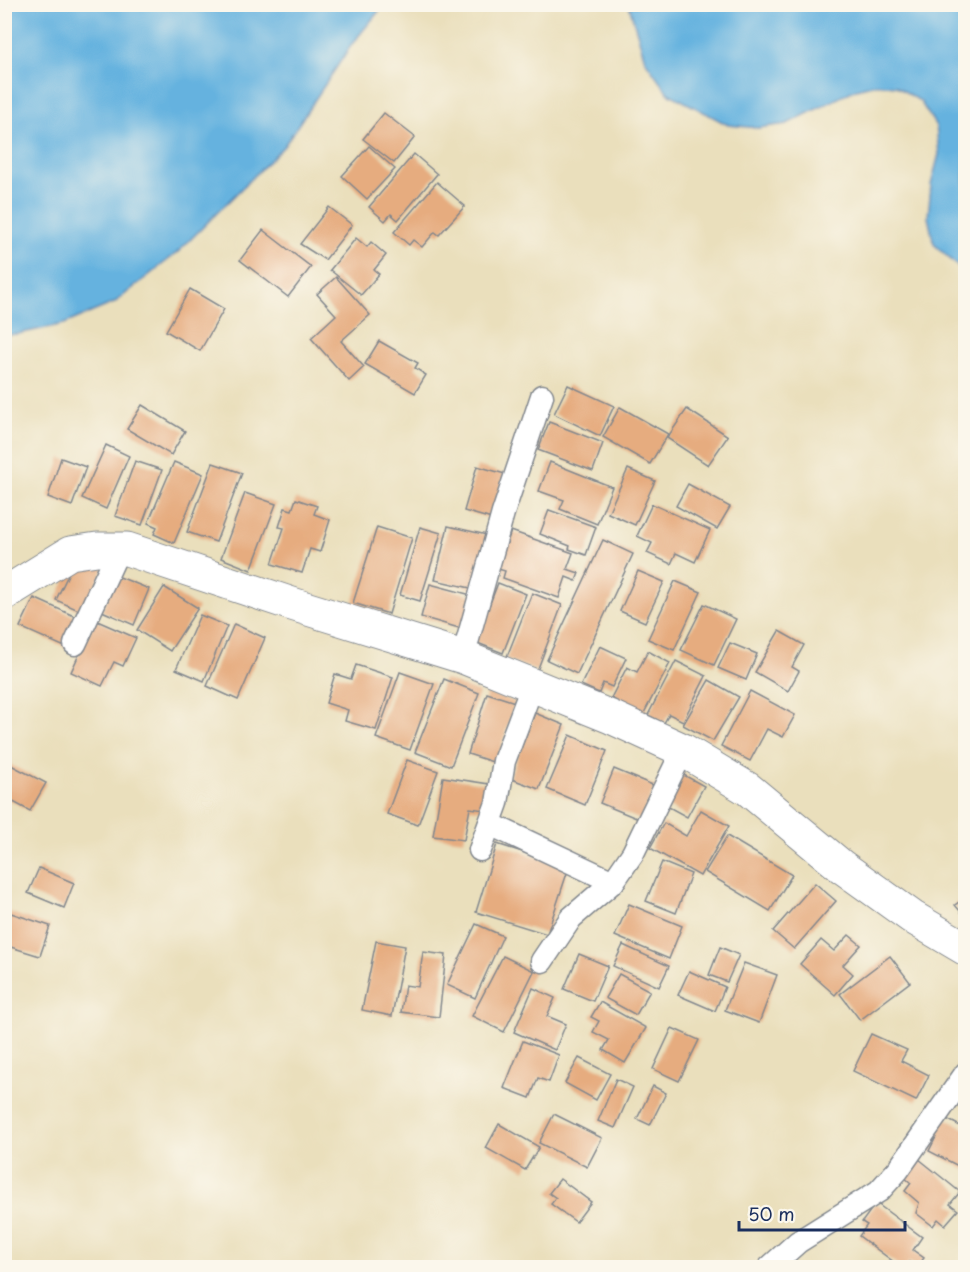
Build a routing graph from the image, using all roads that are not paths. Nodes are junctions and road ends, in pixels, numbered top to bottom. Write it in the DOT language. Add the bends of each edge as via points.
graph roads {
  1 [pos="542,396"];
  2 [pos="119,549"];
  3 [pos="4,594"];
  4 [pos="75,644"];
  5 [pos="463,657"];
  6 [pos="533,684"];
  7 [pos="683,750"];
  8 [pos="489,824"];
  9 [pos="480,850"];
  10 [pos="613,882"];
  11 [pos="966,949"];
  12 [pos="542,961"];
  13 [pos="966,1073"];
  14 [pos="769,1268"];
  1 -- 5 [label="street" via="503,513"];
  2 -- 3 [label="highway" via="70,553"];
  2 -- 4 [label="street"];
  2 -- 5 [label="highway"];
  5 -- 6 [label="highway"];
  6 -- 7 [label="highway"];
  6 -- 8 [label="street" via="504,761"];
  7 -- 10 [label="street" via="633,853"];
  7 -- 11 [label="highway" via="748,789 841,866 912,917"];
  8 -- 9 [label="street"];
  8 -- 10 [label="street"];
  10 -- 12 [label="street" via="571,918"];
  13 -- 14 [label="street" via="879,1191 798,1242"];
}
